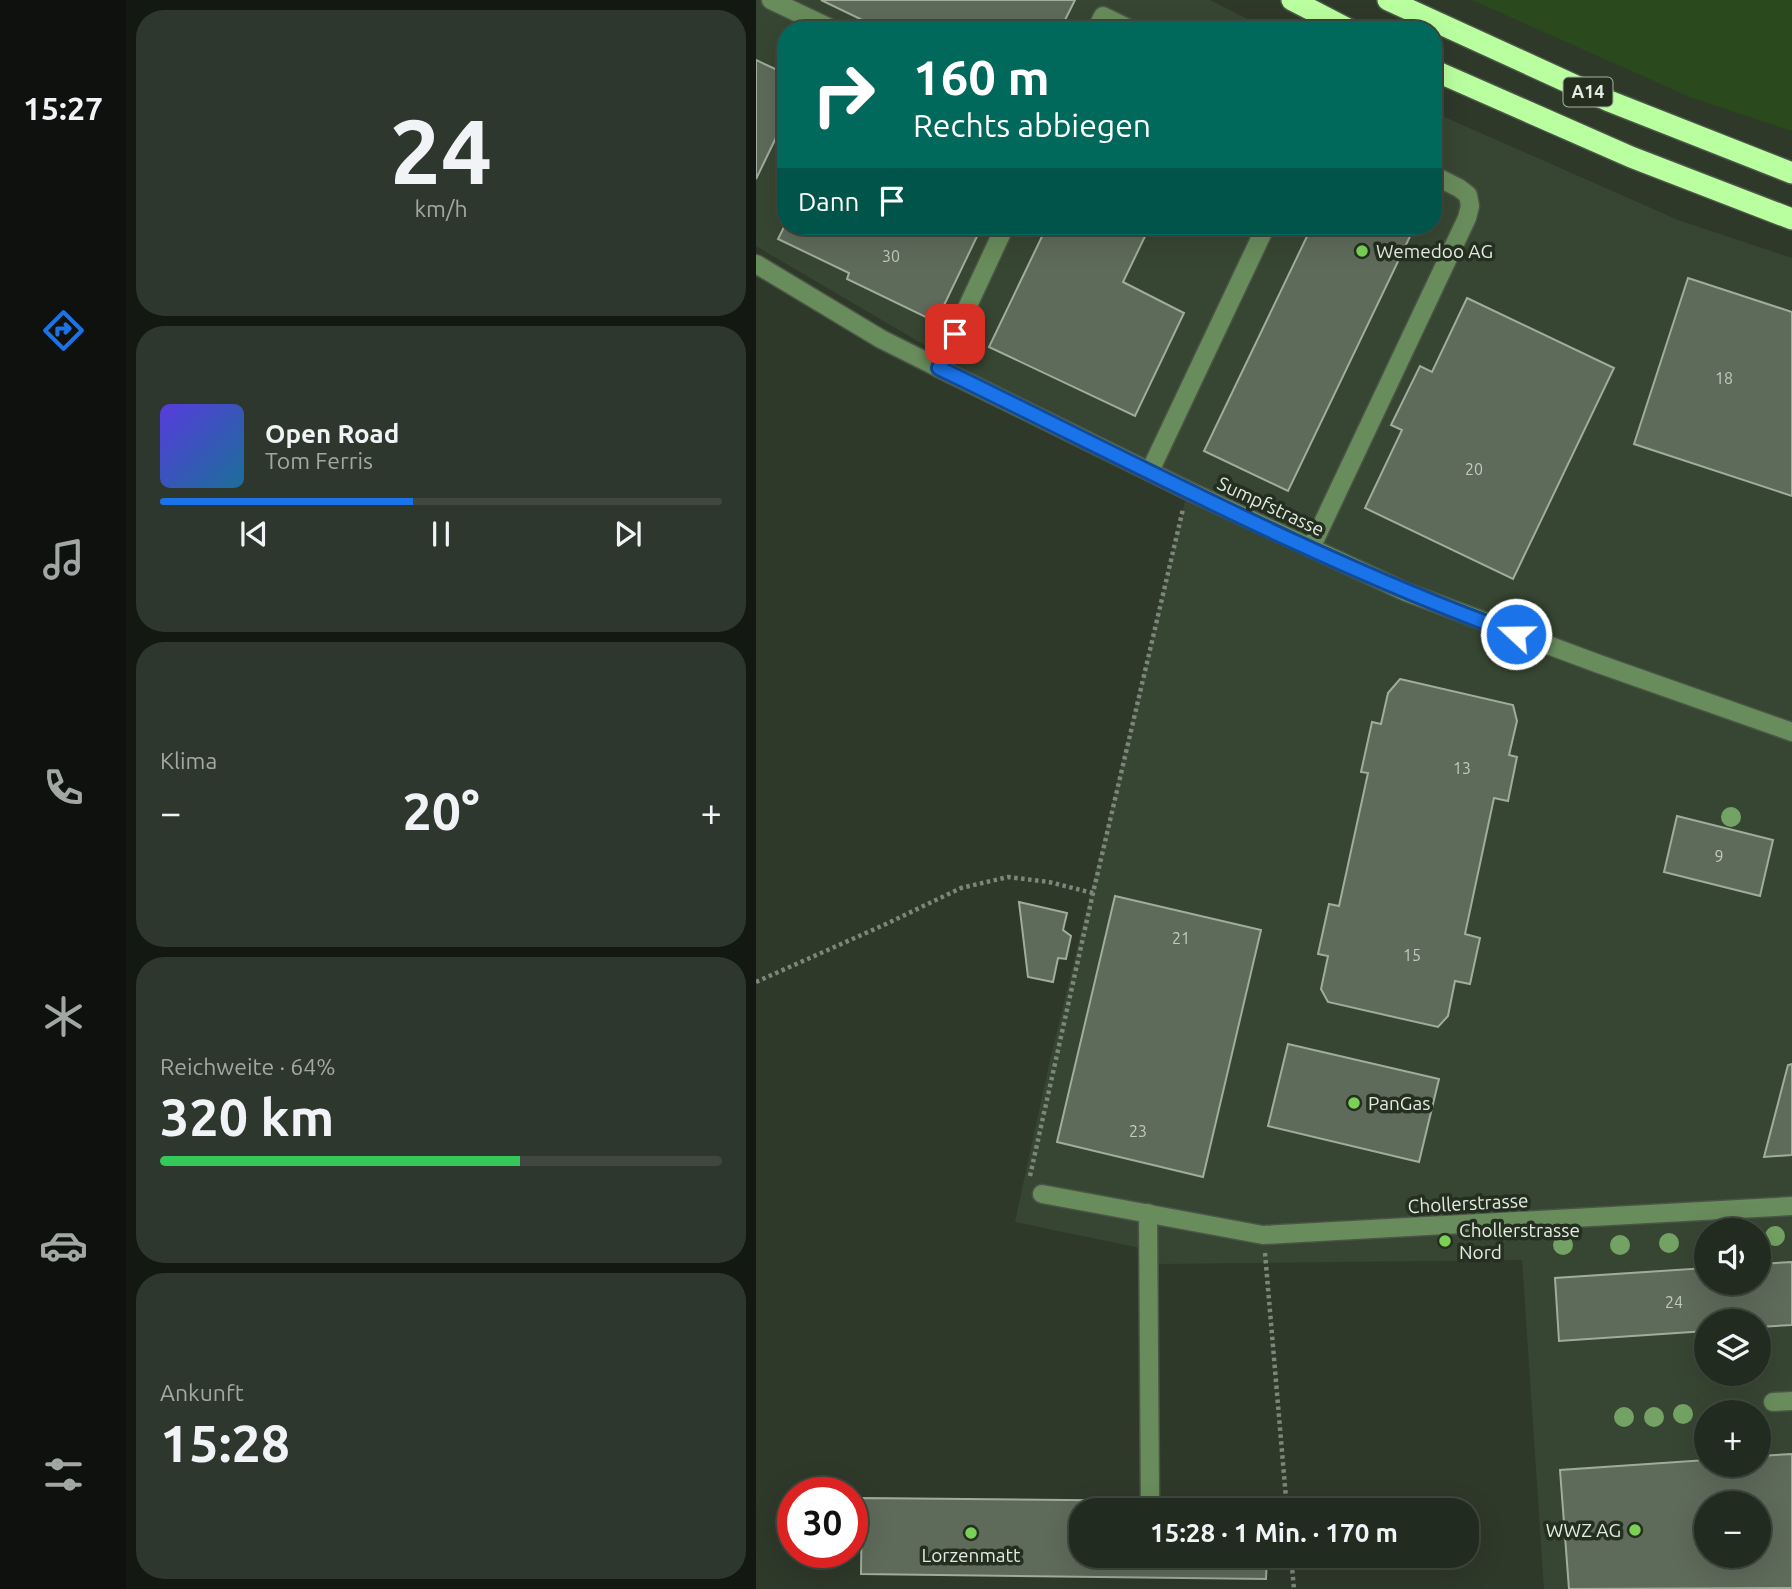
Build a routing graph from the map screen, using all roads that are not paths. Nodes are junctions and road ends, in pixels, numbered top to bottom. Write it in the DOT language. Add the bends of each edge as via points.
graph roads {
  1 [pos="771,0"];
  2 [pos="1292,0"];
  3 [pos="1388,0"];
  4 [pos="815,21"];
  5 [pos="1333,21"];
  6 [pos="1434,21"];
  7 [pos="1442,25"];
  8 [pos="1442,74"];
  9 [pos="1792,173"];
  10 [pos="1442,180"];
  11 [pos="1792,219"];
  12 [pos="1001,235"];
  13 [pos="1262,235"];
  14 [pos="756,264"];
  15 [pos="939,368"];
  16 [pos="1150,471"];
  17 [pos="1311,548"];
  18 [pos="1792,732"];
  19 [pos="1042,1194"];
  20 [pos="1792,1206"];
  21 [pos="1148,1213"];
  22 [pos="1792,1401"];
  23 [pos="1773,1402"];
  24 [pos="1150,1498"];
  1 -- 4 [label="street"];
  2 -- 5 [label="highway"];
  3 -- 6 [label="highway, A14"];
  7 -- 9 [label="highway, A14" via="1609,101"];
  8 -- 11 [label="highway, A14" via="1631,157"];
  10 -- 17 [label="street" via="1468,195 1467,218"];
  12 -- 15 [label="street"];
  13 -- 16 [label="street"];
  14 -- 15 [label="street, Sumpfstrasse"];
  15 -- 16 [label="street, Sumpfstrasse"];
  16 -- 17 [label="street, Sumpfstrasse"];
  17 -- 18 [label="street, Sumpfstrasse" via="1501,629"];
  19 -- 21 [label="street, Chollerstrasse"];
  20 -- 21 [label="street, Chollerstrasse" via="1263,1234"];
  21 -- 24 [label="street"];
  22 -- 23 [label="street"];
}
